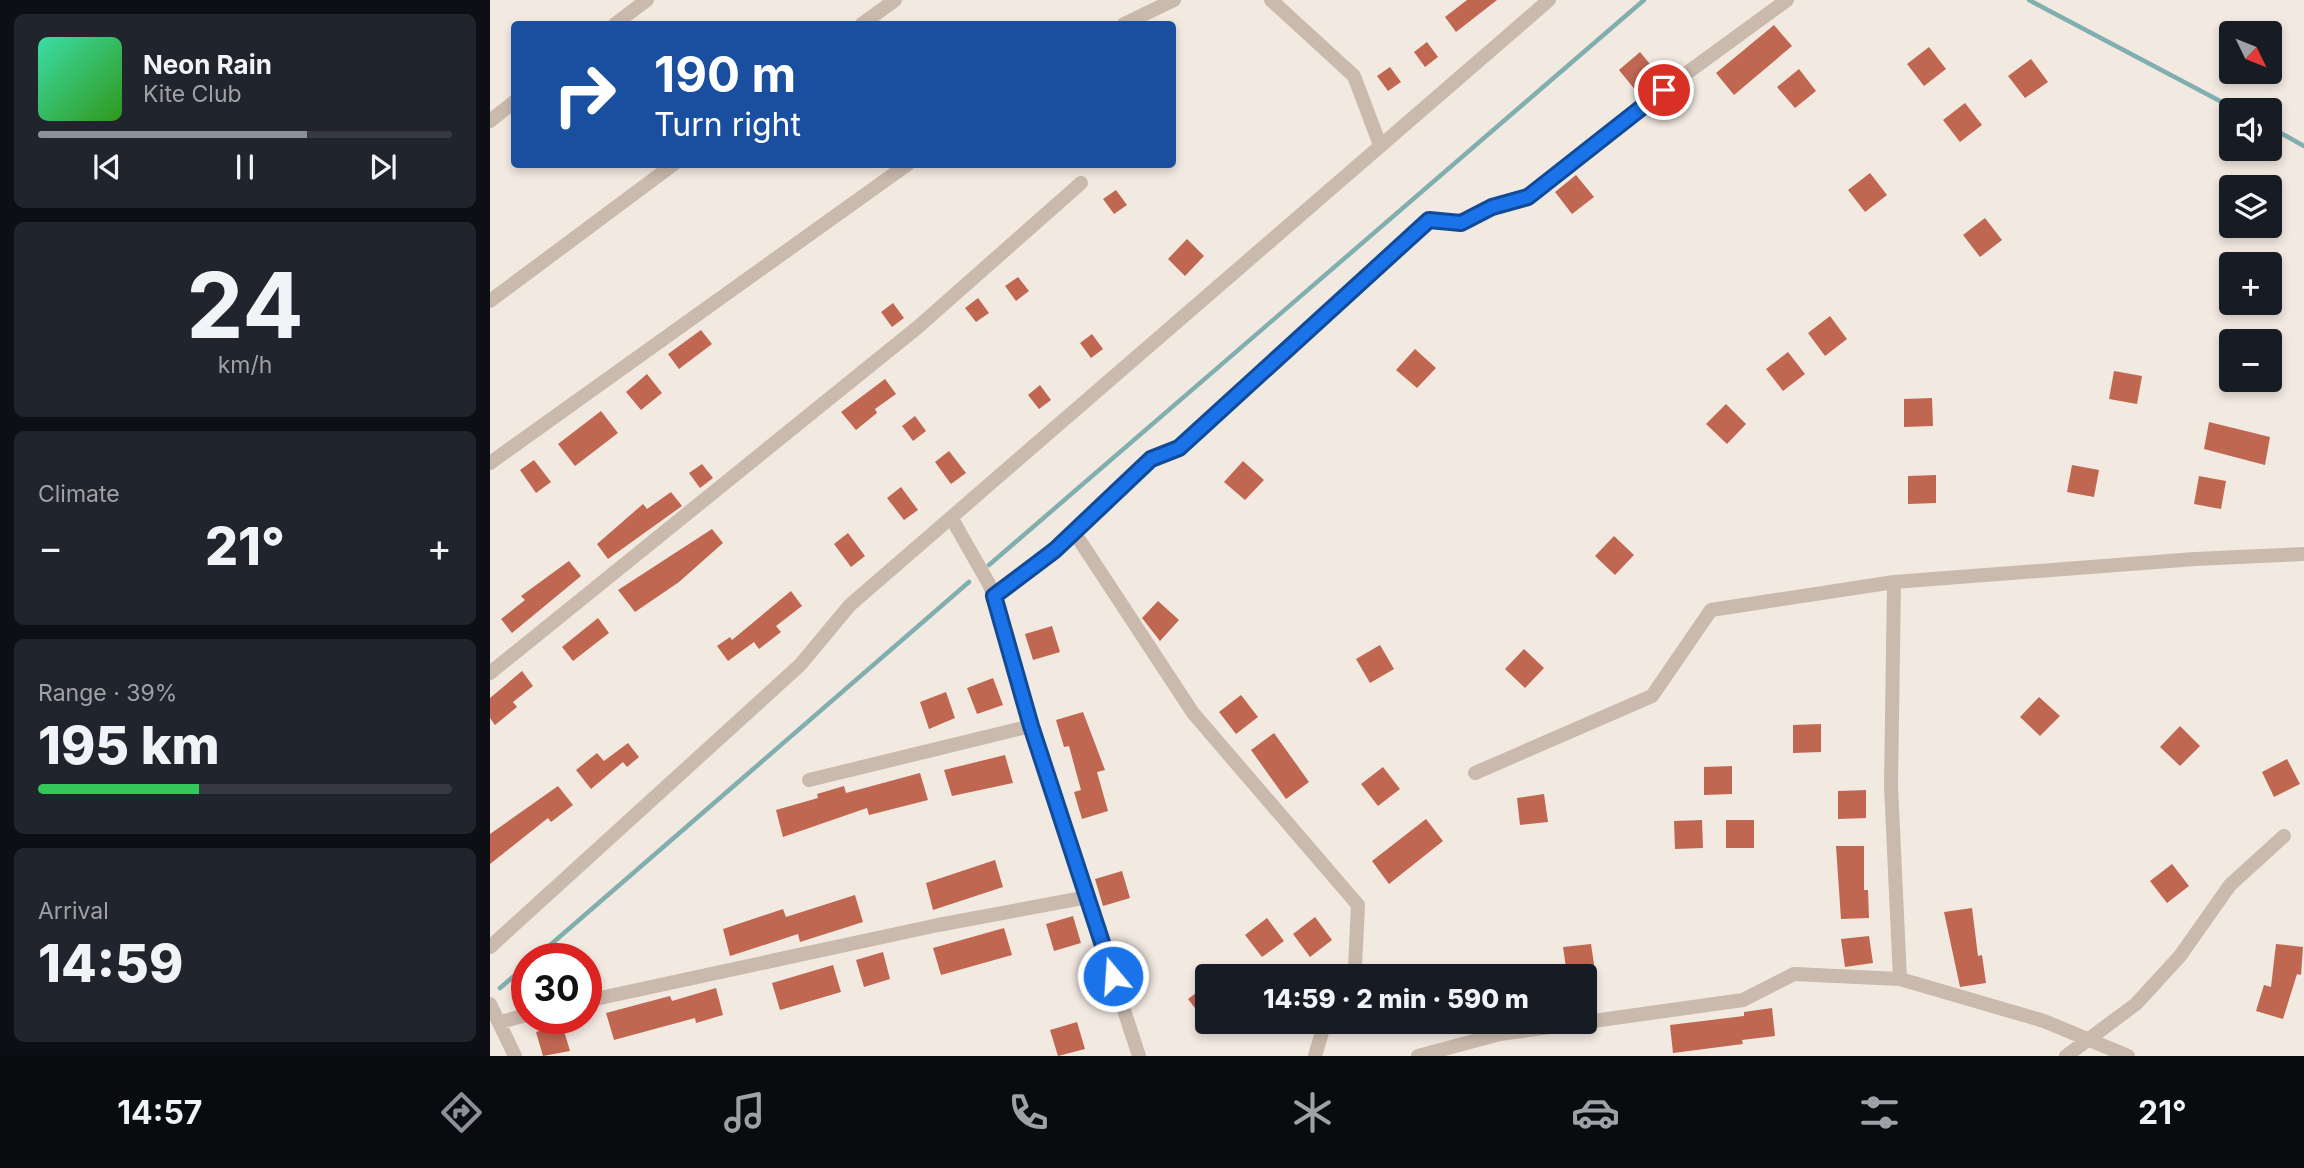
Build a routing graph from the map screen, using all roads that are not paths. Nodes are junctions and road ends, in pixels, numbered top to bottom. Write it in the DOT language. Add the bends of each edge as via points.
graph roads {
  1 [pos="647,0"];
  2 [pos="895,0"];
  3 [pos="1174,0"];
  4 [pos="1271,0"];
  5 [pos="1549,0"];
  6 [pos="1787,0"];
  7 [pos="619,21"];
  8 [pos="866,21"];
  9 [pos="1130,21"];
  10 [pos="511,104"];
  11 [pos="490,121"];
  12 [pos="1380,145"];
  13 [pos="669,168"];
  14 [pos="902,168"];
  15 [pos="1081,183"];
  16 [pos="490,301"];
  17 [pos="490,463"];
  18 [pos="952,519"];
  19 [pos="1080,541"];
  20 [pos="2304,554"];
  21 [pos="1894,582"];
  22 [pos="994,596"];
  23 [pos="490,673"];
  24 [pos="1031,726"];
  25 [pos="1475,774"];
  26 [pos="809,780"];
  27 [pos="2284,836"];
  28 [pos="1088,897"];
  29 [pos="490,947"];
  30 [pos="1355,964"];
  31 [pos="1900,979"];
  32 [pos="602,997"];
  33 [pos="490,1003"];
  34 [pos="511,1019"];
  35 [pos="1597,1020"];
  36 [pos="500,1022"];
  37 [pos="1321,1034"];
  38 [pos="1500,1034"];
  39 [pos="2089,1042"];
  40 [pos="515,1056"];
  41 [pos="1139,1056"];
  42 [pos="1315,1056"];
  43 [pos="1418,1056"];
  44 [pos="2066,1056"];
  45 [pos="2128,1056"];
  1 -- 7 [label="street"];
  2 -- 8 [label="street"];
  3 -- 9 [label="street"];
  4 -- 12 [label="street" via="1354,76"];
  5 -- 12 [label="street"];
  6 -- 22 [label="street" via="1643,105 1528,197 1492,207 1461,223 1429,220 1179,448 1151,459 1055,550"];
  10 -- 11 [label="street"];
  12 -- 18 [label="street"];
  13 -- 16 [label="street"];
  14 -- 17 [label="street"];
  15 -- 23 [label="street" via="918,327"];
  18 -- 22 [label="street"];
  18 -- 29 [label="street" via="849,606 800,665"];
  19 -- 30 [label="street" via="1194,713 1358,905"];
  20 -- 21 [label="street"];
  21 -- 25 [label="street" via="1711,610 1652,696"];
  21 -- 31 [label="street" via="1891,786"];
  22 -- 24 [label="street"];
  24 -- 26 [label="street"];
  24 -- 28 [label="street"];
  27 -- 39 [label="street" via="2230,886 2180,956 2136,1004"];
  28 -- 32 [label="street"];
  28 -- 41 [label="street"];
  31 -- 35 [label="street" via="1794,975 1743,1000"];
  31 -- 39 [label="street" via="2044,1021"];
  33 -- 36 [label="street"];
  34 -- 36 [label="street"];
  36 -- 40 [label="street"];
  37 -- 42 [label="street"];
  38 -- 43 [label="street"];
  39 -- 44 [label="street"];
  39 -- 45 [label="street"];
}
